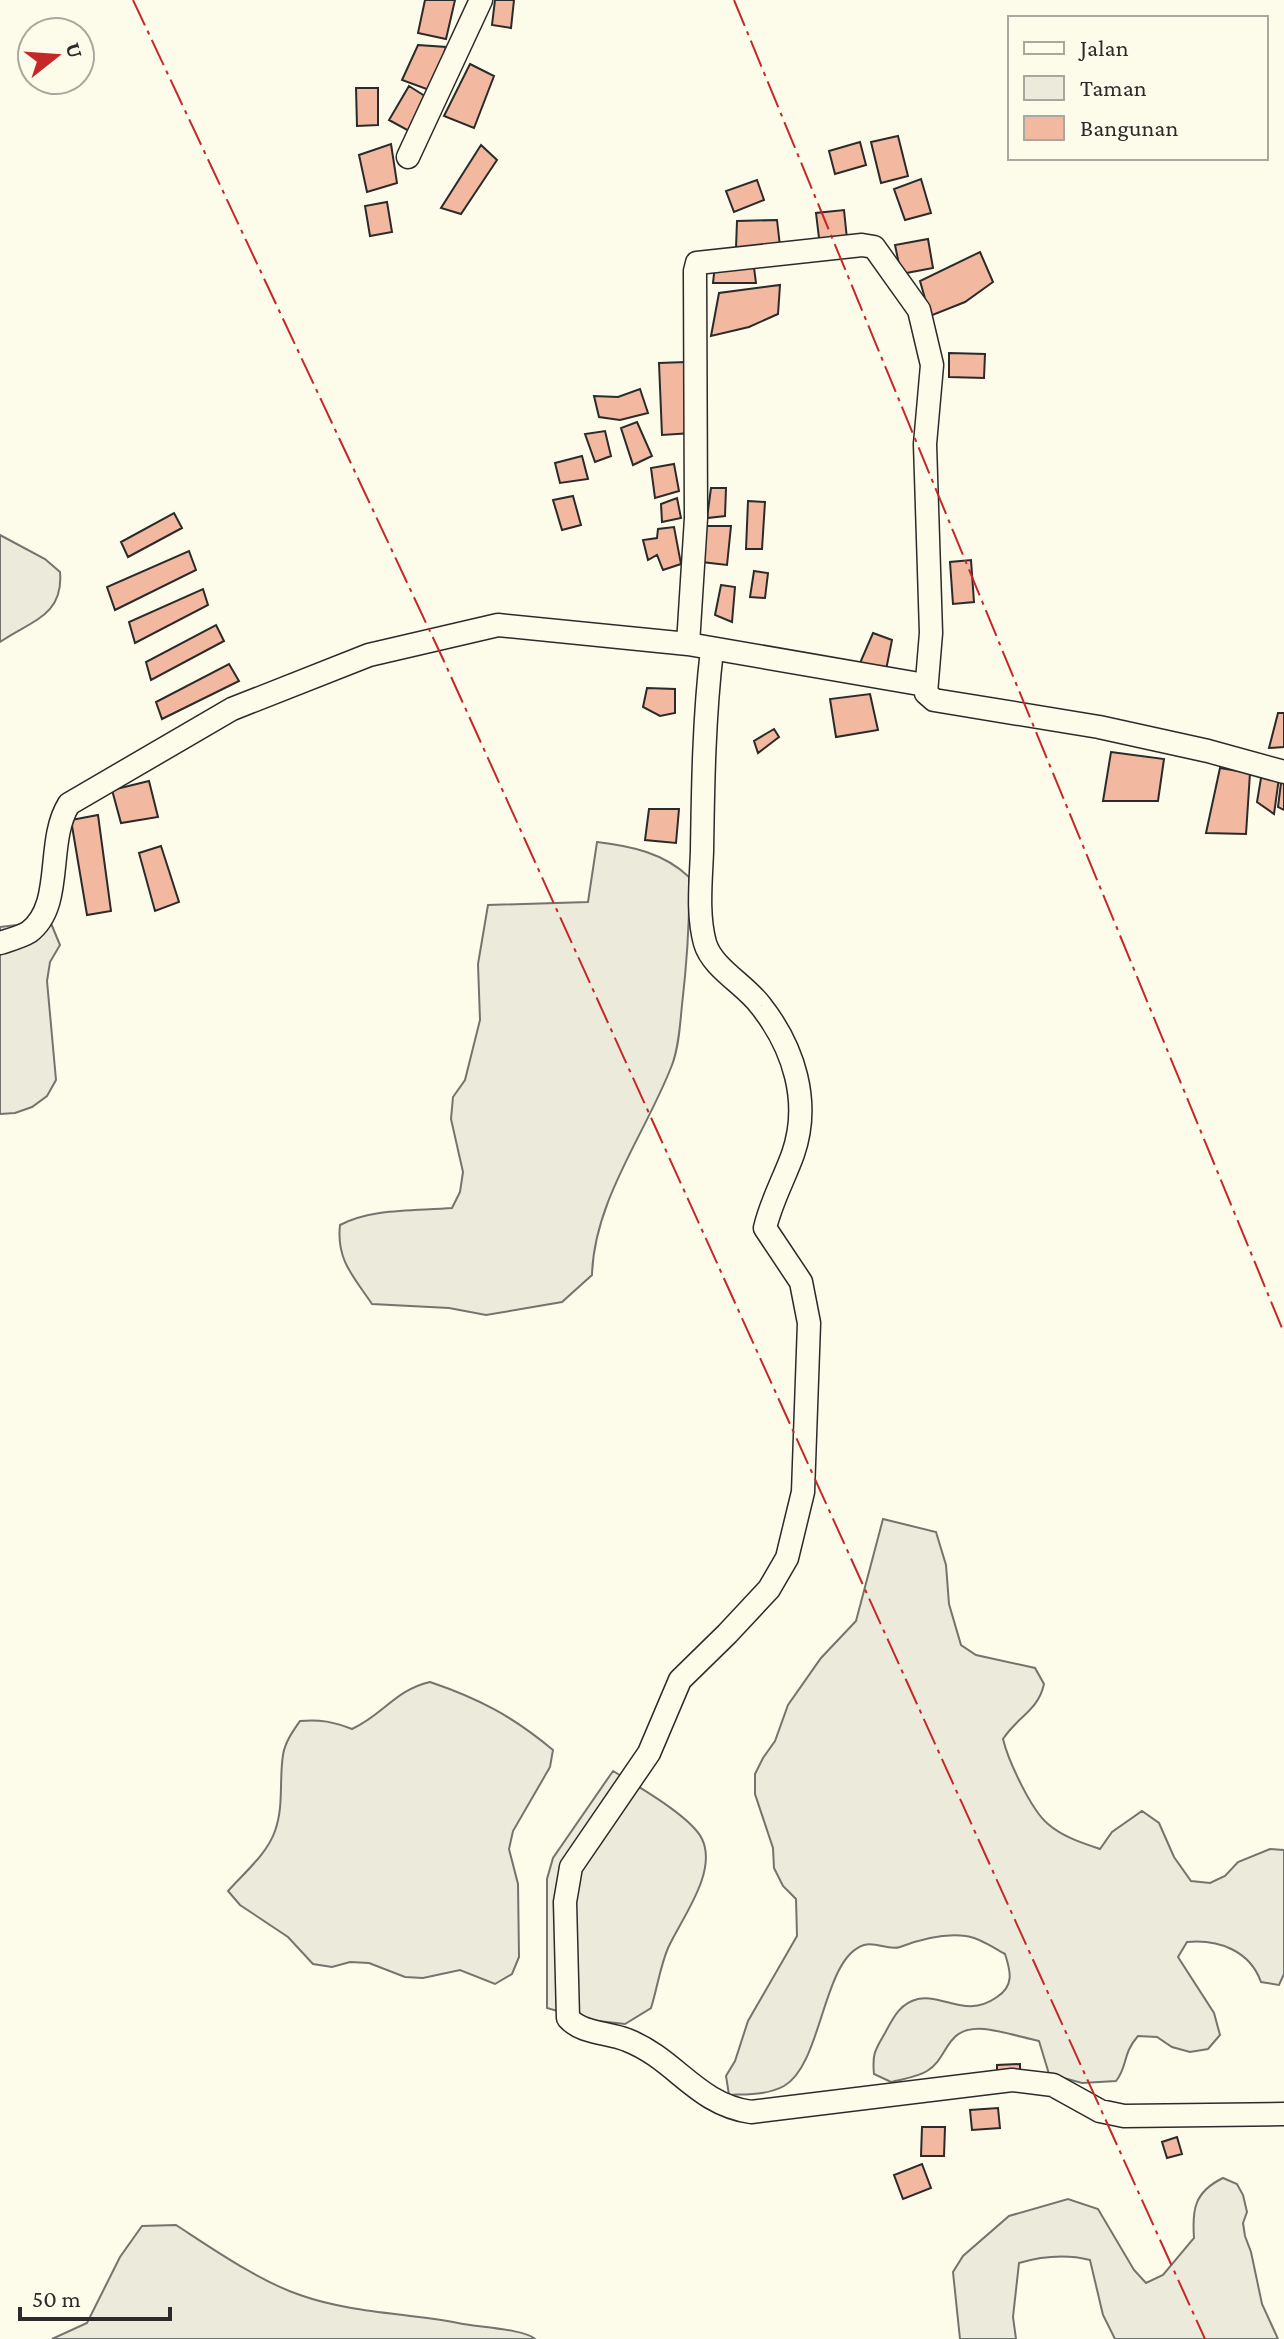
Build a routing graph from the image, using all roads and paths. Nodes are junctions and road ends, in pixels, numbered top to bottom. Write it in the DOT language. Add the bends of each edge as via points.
graph roads {
  1 [pos="481,0"];
  2 [pos="408,157"];
  3 [pos="688,644"];
  4 [pos="712,650"];
  5 [pos="925,685"];
  6 [pos="1284,772"];
  7 [pos="0,943"];
  8 [pos="1284,2114"];
  1 -- 2 [label="street"];
  3 -- 4 [label="street"];
  3 -- 5 [label="street" via="696,518 697,263 874,247 919,310 932,365 925,444 931,633"];
  3 -- 7 [label="street" via="498,625 369,655 232,709 69,804 61,817 48,909 26,934"];
  4 -- 5 [label="street"];
  4 -- 8 [label="street" via="704,728 705,944 761,1005 785,1045 795,1066 801,1108 794,1152 765,1228 806,1298 803,1492 787,1558 769,1589 680,1680 649,1753 571,1867 565,1902 568,2018 656,2054 709,2098 751,2112 1012,2080 1053,2085 1100,2111 1124,2116"];
  5 -- 6 [label="street" via="934,700 1099,727"];
}
